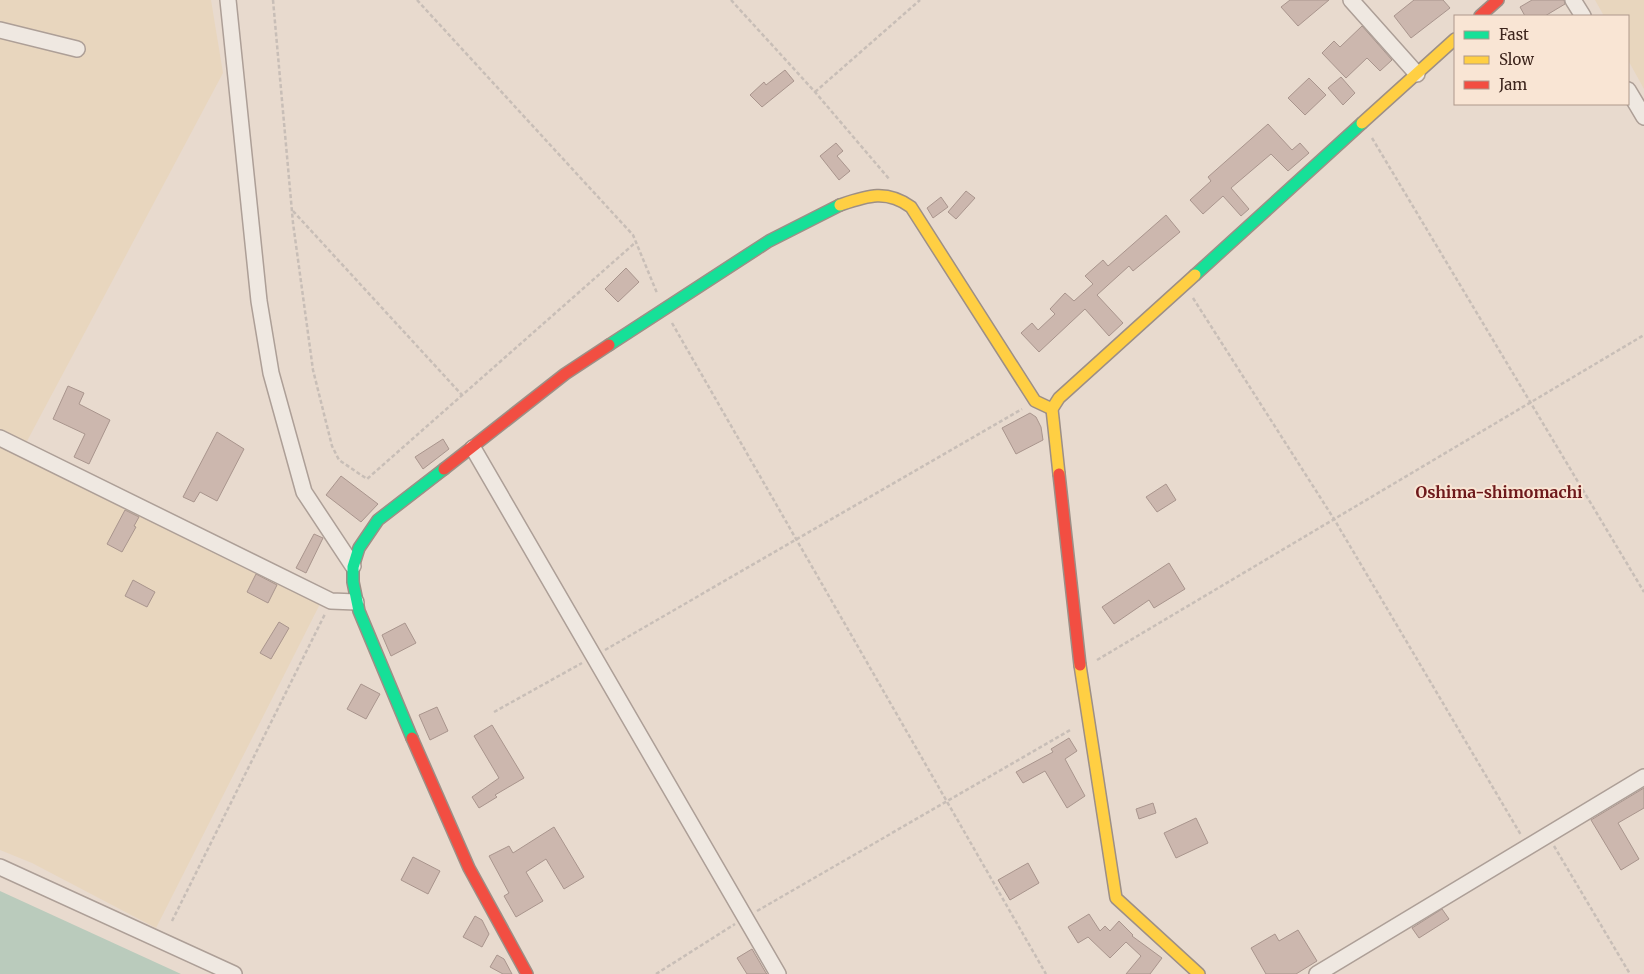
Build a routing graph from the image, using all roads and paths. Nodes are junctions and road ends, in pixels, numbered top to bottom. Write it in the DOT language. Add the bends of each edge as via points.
graph roads {
  1 [pos="228,0"];
  2 [pos="273,0"];
  3 [pos="417,0"];
  4 [pos="731,0"];
  5 [pos="920,0"];
  6 [pos="1351,0"];
  7 [pos="1498,0"];
  8 [pos="1573,0"];
  9 [pos="1481,15"];
  10 [pos="1582,15"];
  11 [pos="0,30"];
  12 [pos="1454,40"];
  13 [pos="77,49"];
  14 [pos="1417,74"];
  15 [pos="815,92"];
  16 [pos="1629,92"];
  17 [pos="1644,117"];
  18 [pos="1363,124"];
  19 [pos="897,197"];
  20 [pos="292,210"];
  21 [pos="636,242"];
  22 [pos="1184,284"];
  23 [pos="664,308"];
  24 [pos="1644,335"];
  25 [pos="462,396"];
  26 [pos="1035,401"];
  27 [pos="1530,402"];
  28 [pos="1052,409"];
  29 [pos="0,438"];
  30 [pos="473,448"];
  31 [pos="1334,519"];
  32 [pos="795,540"];
  33 [pos="353,566"];
  34 [pos="1644,592"];
  35 [pos="331,601"];
  36 [pos="356,602"];
  37 [pos="594,656"];
  38 [pos="1081,670"];
  39 [pos="494,712"];
  40 [pos="1090,724"];
  41 [pos="1644,777"];
  42 [pos="946,801"];
  43 [pos="1548,835"];
  44 [pos="1528,847"];
  45 [pos="0,867"];
  46 [pos="746,917"];
  47 [pos="172,921"];
  48 [pos="1197,973"];
  49 [pos="234,974"];
  50 [pos="527,974"];
  51 [pos="656,974"];
  52 [pos="778,974"];
  53 [pos="1046,974"];
  54 [pos="1317,974"];
  55 [pos="1630,974"];
  1 -- 33 [label="street" via="259,301 271,373 304,492"];
  2 -- 20 [label="path"];
  3 -- 21 [label="path"];
  4 -- 15 [label="path"];
  5 -- 15 [label="path"];
  6 -- 14 [label="street"];
  7 -- 9 [label="street"];
  8 -- 10 [label="street"];
  11 -- 13 [label="street"];
  12 -- 14 [label="street"];
  14 -- 18 [label="street"];
  15 -- 19 [label="path" via="892,182"];
  16 -- 17 [label="street"];
  18 -- 22 [label="street"];
  18 -- 27 [label="path"];
  19 -- 23 [label="street" via="866,196 839,205 769,241"];
  19 -- 26 [label="street" via="911,207"];
  20 -- 25 [label="path"];
  20 -- 25 [label="path" via="313,370 338,460 368,479"];
  21 -- 23 [label="path"];
  21 -- 25 [label="path"];
  22 -- 28 [label="street" via="1059,398"];
  22 -- 31 [label="path"];
  23 -- 30 [label="street" via="565,374"];
  23 -- 32 [label="path"];
  24 -- 27 [label="path"];
  26 -- 28 [label="street"];
  26 -- 32 [label="path"];
  27 -- 31 [label="path"];
  27 -- 34 [label="path"];
  28 -- 38 [label="street"];
  29 -- 35 [label="street"];
  30 -- 33 [label="street" via="378,520 362,542"];
  30 -- 37 [label="street"];
  31 -- 38 [label="path"];
  31 -- 44 [label="path"];
  32 -- 37 [label="path"];
  32 -- 42 [label="path"];
  33 -- 36 [label="street"];
  35 -- 36 [label="street"];
  35 -- 47 [label="path"];
  36 -- 50 [label="street" via="422,765 498,928"];
  37 -- 39 [label="path"];
  37 -- 46 [label="street"];
  38 -- 40 [label="street"];
  40 -- 42 [label="path" via="1076,727"];
  40 -- 48 [label="street" via="1116,898"];
  41 -- 43 [label="street"];
  42 -- 46 [label="path"];
  42 -- 53 [label="path"];
  43 -- 44 [label="street"];
  43 -- 55 [label="path"];
  44 -- 54 [label="street"];
  45 -- 49 [label="street"];
  46 -- 51 [label="path"];
  46 -- 52 [label="street"];
}
